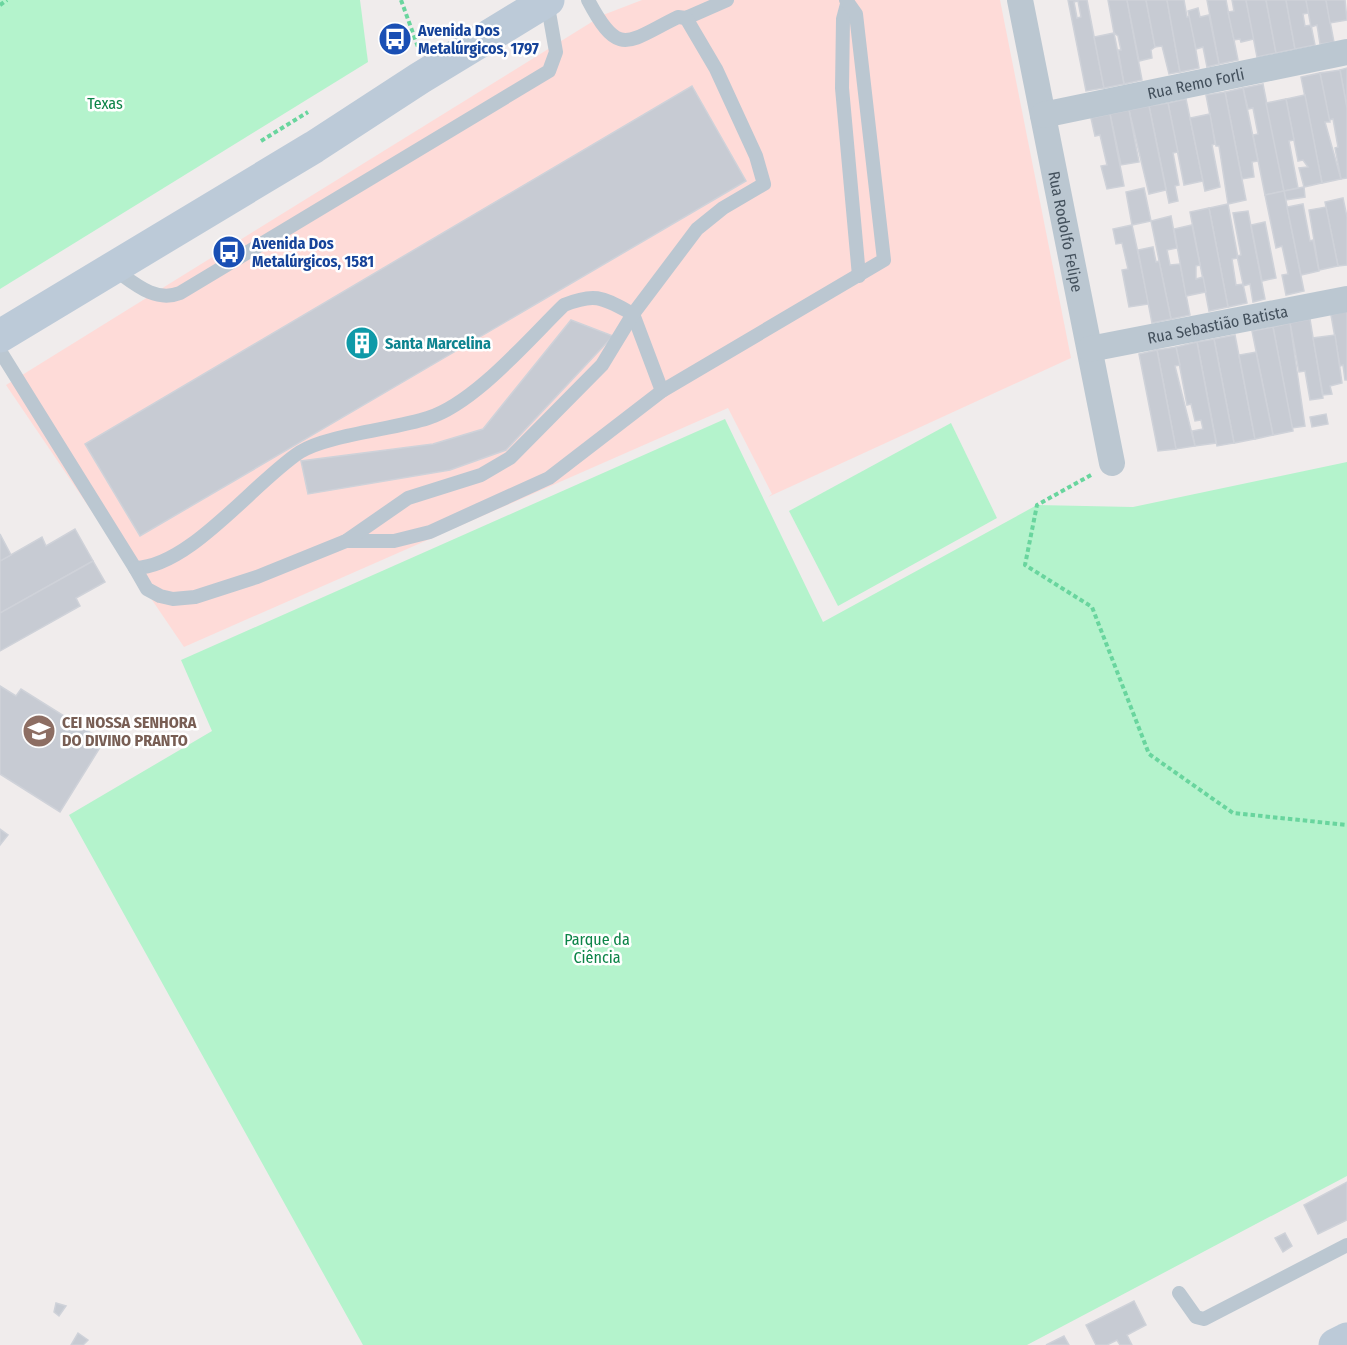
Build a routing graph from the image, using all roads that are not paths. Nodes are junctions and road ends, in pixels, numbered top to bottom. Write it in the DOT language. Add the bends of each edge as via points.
graph roads {
  1 [pos="547,0"];
  2 [pos="588,0"];
  3 [pos="727,0"];
  4 [pos="1020,0"];
  5 [pos="848,9"];
  6 [pos="686,18"];
  7 [pos="1347,52"];
  8 [pos="1043,115"];
  9 [pos="114,269"];
  10 [pos="859,276"];
  11 [pos="1347,299"];
  12 [pos="633,314"];
  13 [pos="0,336"];
  14 [pos="1090,349"];
  15 [pos="0,351"];
  16 [pos="662,391"];
  17 [pos="1112,463"];
  18 [pos="346,541"];
  19 [pos="135,568"];
  20 [pos="1347,1245"];
  21 [pos="1179,1293"];
  22 [pos="1347,1339"];
  23 [pos="1335,1345"];
  1 -- 9 [label="main road"];
  1 -- 9 [label="lane" via="556,52 549,71 180,293 158,297"];
  2 -- 6 [label="lane" via="599,21 616,39 627,42 678,17"];
  3 -- 6 [label="lane"];
  4 -- 8 [label="street, Rua Rodolfo Felipe"];
  5 -- 10 [label="lane" via="842,88"];
  5 -- 10 [label="lane" via="885,260"];
  6 -- 12 [label="lane" via="716,69 756,156 764,184 697,229"];
  7 -- 8 [label="street, Rua Remo Forli"];
  8 -- 14 [label="street, Rua Rodolfo Felipe"];
  9 -- 13 [label="main road"];
  10 -- 16 [label="lane"];
  11 -- 14 [label="street, Rua Sebastião Batista"];
  12 -- 16 [label="lane"];
  12 -- 18 [label="lane" via="602,365 510,458 481,475 408,498"];
  12 -- 19 [label="lane" via="600,296 564,305 454,407 428,418 302,451 170,559 150,568"];
  14 -- 17 [label="street, Rua Rodolfo Felipe"];
  15 -- 19 [label="lane"];
  16 -- 18 [label="lane" via="549,478 430,531 394,541"];
  18 -- 19 [label="lane" via="195,597 160,596 147,589"];
  20 -- 21 [label="lane" via="1204,1319 1196,1317"];
  22 -- 23 [label="main road"];
}
